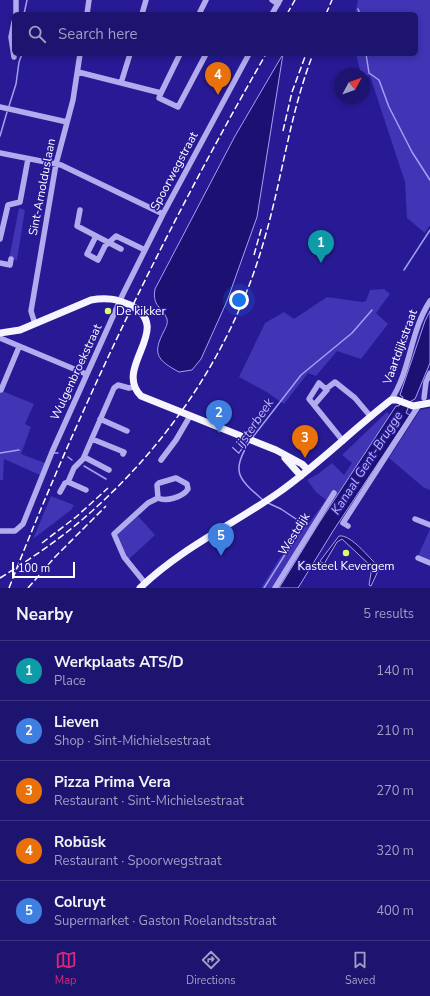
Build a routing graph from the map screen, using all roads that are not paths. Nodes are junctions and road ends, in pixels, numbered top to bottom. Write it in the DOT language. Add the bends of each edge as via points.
graph roads {
  1 [pos="16,0"];
  2 [pos="89,0"];
  3 [pos="146,0"];
  4 [pos="206,0"];
  5 [pos="272,0"];
  6 [pos="279,2"];
  7 [pos="16,12"];
  8 [pos="86,12"];
  9 [pos="143,12"];
  10 [pos="201,12"];
  11 [pos="273,12"];
  12 [pos="12,32"];
  13 [pos="12,44"];
  14 [pos="80,56"];
  15 [pos="129,56"];
  16 [pos="179,56"];
  17 [pos="205,56"];
  18 [pos="248,56"];
  19 [pos="78,72"];
  20 [pos="122,83"];
  21 [pos="161,93"];
  22 [pos="0,108"];
  23 [pos="67,122"];
  24 [pos="0,153"];
  25 [pos="28,159"];
  26 [pos="56,164"];
  27 [pos="80,210"];
  28 [pos="163,214"];
  29 [pos="96,236"];
  30 [pos="0,239"];
  31 [pos="109,243"];
  32 [pos="121,249"];
  33 [pos="145,250"];
  34 [pos="11,259"];
  35 [pos="0,263"];
  36 [pos="120,300"];
  37 [pos="430,301"];
  38 [pos="34,324"];
  39 [pos="0,333"];
  40 [pos="0,338"];
  41 [pos="19,347"];
  42 [pos="430,373"];
  43 [pos="86,374"];
  44 [pos="134,387"];
  45 [pos="326,389"];
  46 [pos="2,390"];
  47 [pos="391,400"];
  48 [pos="427,401"];
  49 [pos="314,405"];
  50 [pos="419,405"];
  51 [pos="190,416"];
  52 [pos="371,417"];
  53 [pos="100,419"];
  54 [pos="127,431"];
  55 [pos="92,438"];
  56 [pos="345,440"];
  57 [pos="276,450"];
  58 [pos="123,454"];
  59 [pos="84,458"];
  60 [pos="161,460"];
  61 [pos="108,470"];
  62 [pos="308,470"];
  63 [pos="301,476"];
  64 [pos="68,482"];
  65 [pos="86,490"];
  66 [pos="60,492"];
  67 [pos="334,493"];
  68 [pos="158,498"];
  69 [pos="415,519"];
  70 [pos="430,525"];
  71 [pos="348,526"];
  72 [pos="0,531"];
  73 [pos="418,558"];
  74 [pos="430,563"];
  75 [pos="142,585"];
  76 [pos="275,588"];
  1 -- 7 [label="street"];
  2 -- 8 [label="street"];
  3 -- 9 [label="street"];
  4 -- 10 [label="street"];
  5 -- 6 [label="street"];
  6 -- 11 [label="street"];
  12 -- 13 [label="street"];
  14 -- 19 [label="street, Sint-Arnolduslaan"];
  15 -- 20 [label="street"];
  16 -- 21 [label="street"];
  17 -- 21 [label="street" via="178,107 159,98"];
  18 -- 28 [label="street, Spoorwegstraat"];
  19 -- 20 [label="street"];
  19 -- 23 [label="street, Sint-Arnolduslaan"];
  20 -- 21 [label="street"];
  22 -- 23 [label="street"];
  23 -- 26 [label="street, Sint-Arnolduslaan"];
  24 -- 25 [label="street"];
  25 -- 26 [label="street"];
  25 -- 30 [label="street" via="20,202 8,206"];
  26 -- 28 [label="street"];
  26 -- 38 [label="street, Sint-Arnolduslaan" via="31,311"];
  27 -- 29 [label="street" via="78,226"];
  28 -- 33 [label="street, Spoorwegstraat"];
  29 -- 31 [label="street"];
  29 -- 31 [label="street" via="87,254 98,260"];
  31 -- 32 [label="street"];
  31 -- 33 [label="street" via="117,236"];
  33 -- 36 [label="street, Spoorwegstraat"];
  34 -- 35 [label="street" via="10,265"];
  36 -- 38 [label="main road" via="91,300"];
  36 -- 43 [label="street, Wulgenbroekstraat"];
  36 -- 44 [label="main road" via="140,311 147,325 146,339 134,368"];
  37 -- 47 [label="street, Vaartdijkstraat" via="420,318"];
  38 -- 39 [label="main road" via="20,330"];
  40 -- 41 [label="street"];
  41 -- 43 [label="street"];
  41 -- 46 [label="street"];
  42 -- 48 [label="street"];
  43 -- 72 [label="street, Wulgenbroekstraat" via="23,524 15,531"];
  44 -- 51 [label="main road" via="141,396"];
  44 -- 53 [label="street" via="115,386"];
  45 -- 49 [label="street"];
  45 -- 49 [label="street" via="320,383 309,399"];
  45 -- 52 [label="street" via="336,382 355,398"];
  47 -- 50 [label="main road" via="413,406"];
  47 -- 52 [label="main road"];
  48 -- 50 [label="main road"];
  49 -- 56 [label="street"];
  50 -- 71 [label="street" via="343,523"];
  51 -- 57 [label="main road"];
  51 -- 60 [label="street"];
  52 -- 56 [label="main road"];
  53 -- 54 [label="street"];
  53 -- 55 [label="street"];
  55 -- 58 [label="street" via="124,452"];
  55 -- 59 [label="street"];
  56 -- 62 [label="main road"];
  57 -- 62 [label="main road"];
  57 -- 63 [label="main road"];
  59 -- 61 [label="street"];
  59 -- 64 [label="street" via="74,468"];
  62 -- 63 [label="main road"];
  63 -- 75 [label="main road" via="270,499 168,562"];
  64 -- 65 [label="street"];
  64 -- 66 [label="street"];
  67 -- 76 [label="street, Westdijk"];
  68 -- 68 [label="street" via="157,485 161,482 176,478 187,484 188,489 184,494 165,500"];
  68 -- 75 [label="street" via="148,503 114,534 124,557"];
  69 -- 70 [label="street"];
  73 -- 74 [label="street"];
}
